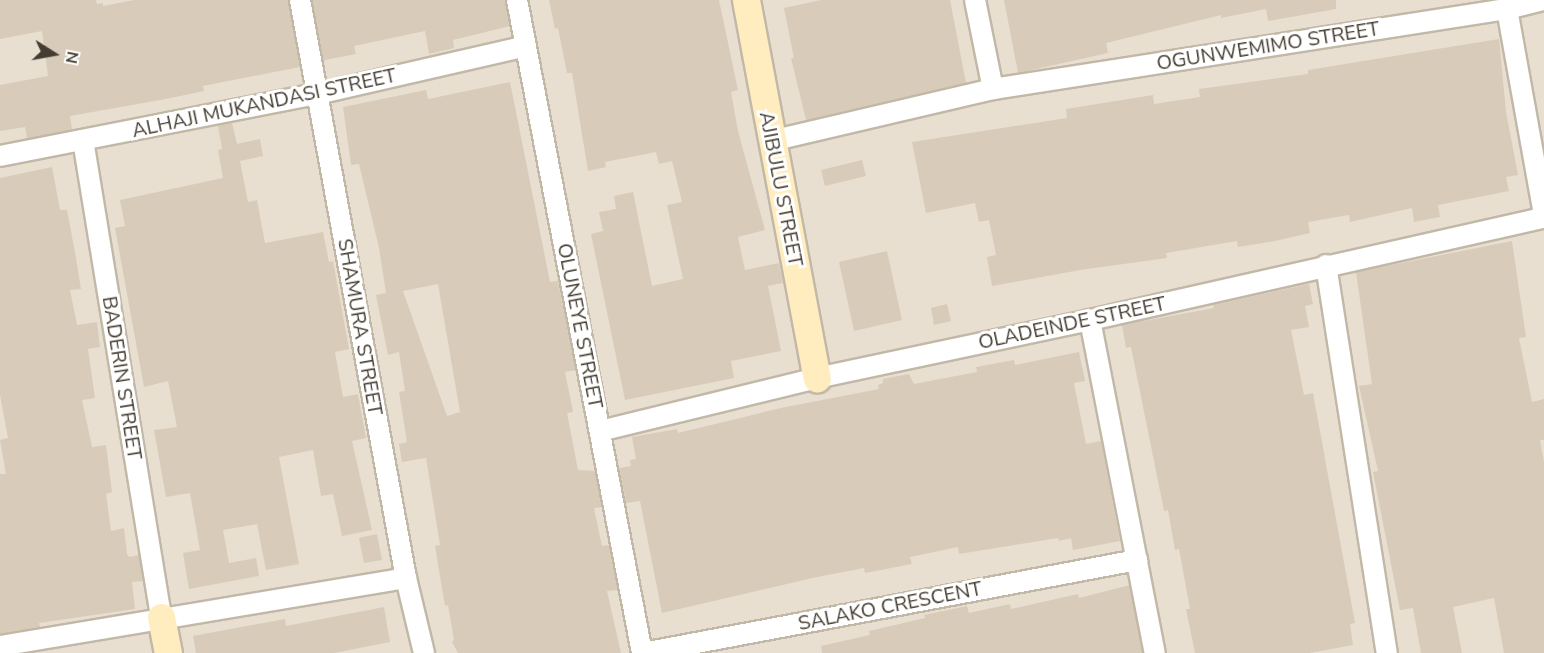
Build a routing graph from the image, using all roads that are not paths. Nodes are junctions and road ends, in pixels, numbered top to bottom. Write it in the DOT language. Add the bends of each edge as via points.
graph roads {
  1 [pos="300,0"];
  2 [pos="517,0"];
  3 [pos="746,0"];
  4 [pos="975,0"];
  5 [pos="1542,0"];
  6 [pos="1507,9"];
  7 [pos="526,46"];
  8 [pos="993,89"];
  9 [pos="317,94"];
  10 [pos="83,140"];
  11 [pos="771,141"];
  12 [pos="0,156"];
  13 [pos="1544,216"];
  14 [pos="1326,265"];
  15 [pos="1090,320"];
  16 [pos="817,378"];
  17 [pos="600,431"];
  18 [pos="1137,560"];
  19 [pos="406,578"];
  20 [pos="160,617"];
  21 [pos="0,646"];
  22 [pos="168,653"];
  23 [pos="424,653"];
  24 [pos="643,653"];
  25 [pos="1155,653"];
  26 [pos="1387,653"];
  1 -- 9 [label="street, SHAMURA STREET"];
  2 -- 7 [label="street, OLUNEYE STREET"];
  3 -- 11 [label="street, AJIBULU STREET"];
  4 -- 8 [label="street"];
  5 -- 6 [label="street, OGUNWEMIMO STREET"];
  6 -- 8 [label="street, OGUNWEMIMO STREET"];
  6 -- 13 [label="street"];
  7 -- 9 [label="street, ALHAJI MUKANDASI STREET"];
  7 -- 17 [label="street, OLUNEYE STREET"];
  8 -- 11 [label="street, OGUNWEMIMO STREET"];
  9 -- 10 [label="street, ALHAJI MUKANDASI STREET"];
  9 -- 19 [label="street, SHAMURA STREET"];
  10 -- 12 [label="street, ALHAJI MUKANDASI STREET"];
  10 -- 20 [label="street, BADERIN STREET"];
  11 -- 16 [label="street, AJIBULU STREET"];
  13 -- 14 [label="street, OLADEINDE STREET"];
  14 -- 15 [label="street, OLADEINDE STREET"];
  14 -- 26 [label="street"];
  15 -- 16 [label="street, OLADEINDE STREET"];
  15 -- 18 [label="street"];
  16 -- 17 [label="street, OLADEINDE STREET"];
  17 -- 24 [label="street, OLUNEYE STREET"];
  18 -- 24 [label="street, SALAKO CRESCENT"];
  18 -- 25 [label="street"];
  19 -- 20 [label="street"];
  19 -- 23 [label="street, SHAMURA STREET"];
  20 -- 21 [label="street"];
  20 -- 22 [label="street"];
}
